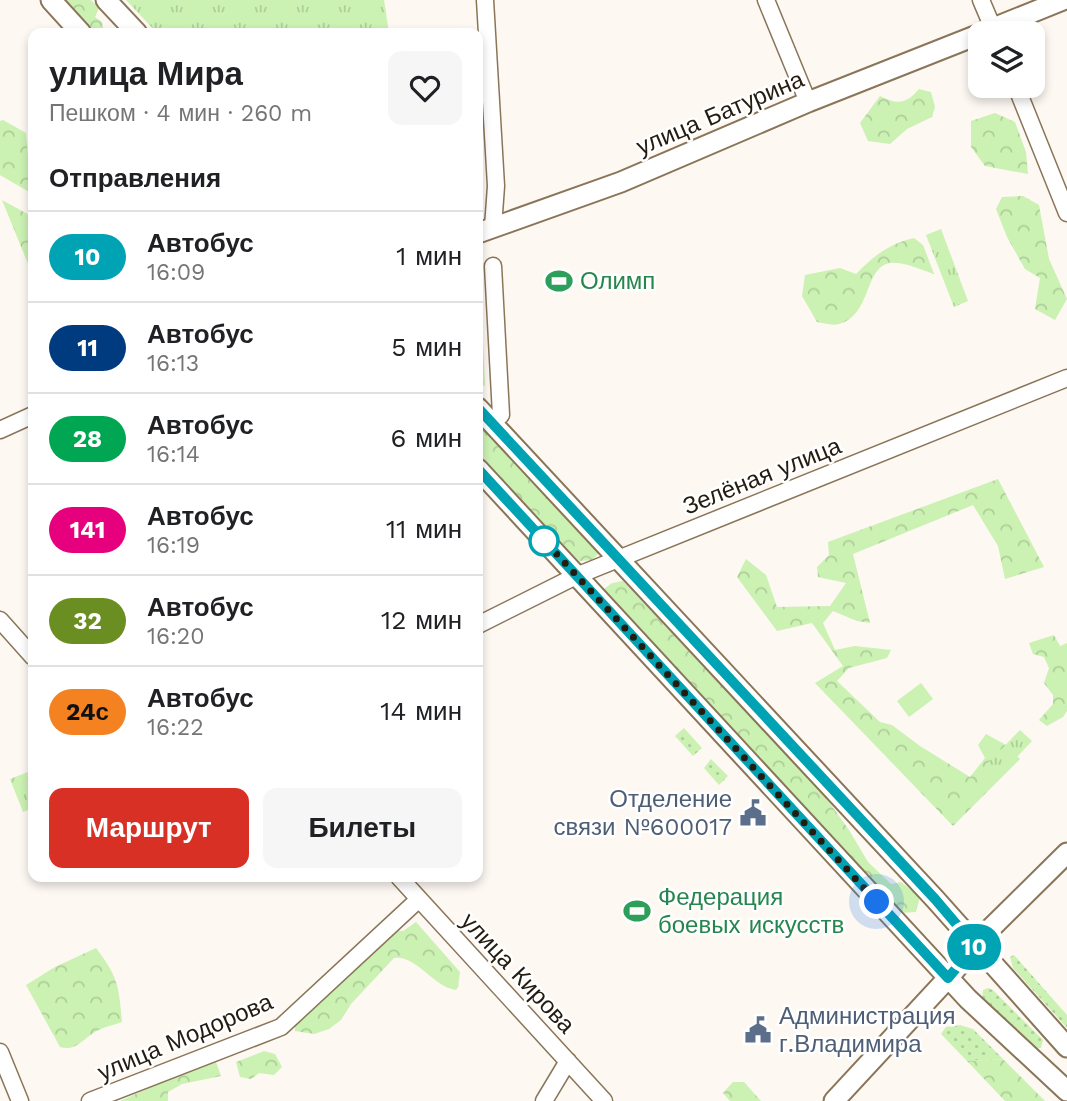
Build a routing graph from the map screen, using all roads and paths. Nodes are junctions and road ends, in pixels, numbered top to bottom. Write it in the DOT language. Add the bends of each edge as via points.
graph roads {
  1 [pos="51,0"];
  2 [pos="106,0"];
  3 [pos="485,0"];
  4 [pos="766,0"];
  5 [pos="981,0"];
  6 [pos="1063,0"];
  7 [pos="985,21"];
  8 [pos="1013,21"];
  9 [pos="76,28"];
  10 [pos="131,28"];
  11 [pos="968,39"];
  12 [pos="1021,98"];
  13 [pos="808,102"];
  14 [pos="1067,213"];
  15 [pos="485,230"];
  16 [pos="494,266"];
  17 [pos="1067,378"];
  18 [pos="483,413"];
  19 [pos="28,417"];
  20 [pos="492,423"];
  21 [pos="0,430"];
  22 [pos="483,474"];
  23 [pos="619,559"];
  24 [pos="576,576"];
  25 [pos="0,620"];
  26 [pos="483,622"];
  27 [pos="28,651"];
  28 [pos="1067,853"];
  29 [pos="404,882"];
  30 [pos="419,899"];
  31 [pos="975,946"];
  32 [pos="948,978"];
  33 [pos="1067,1047"];
  34 [pos="0,1052"];
  35 [pos="568,1061"];
  36 [pos="1067,1091"];
  37 [pos="17,1100"];
  38 [pos="90,1101"];
  39 [pos="544,1101"];
  40 [pos="604,1101"];
  41 [pos="834,1101"];
  1 -- 9 [label="main road"];
  2 -- 10 [label="main road"];
  3 -- 15 [label="street" via="496,186"];
  4 -- 13 [label="street"];
  5 -- 7 [label="street"];
  6 -- 8 [label="main road, улица Батурина"];
  11 -- 13 [label="main road, улица Батурина"];
  12 -- 14 [label="street"];
  13 -- 15 [label="main road, улица Батурина" via="621,182"];
  16 -- 20 [label="street" via="501,415"];
  17 -- 23 [label="street, Зелёная улица"];
  18 -- 20 [label="main road"];
  19 -- 21 [label="street"];
  20 -- 23 [label="main road"];
  22 -- 24 [label="main road"];
  23 -- 24 [label="street, Зелёная улица"];
  23 -- 31 [label="main road"];
  24 -- 26 [label="street, Зелёная улица"];
  24 -- 32 [label="main road"];
  25 -- 27 [label="street"];
  28 -- 31 [label="main road"];
  29 -- 30 [label="street, улица Кирова"];
  30 -- 35 [label="street, улица Кирова"];
  30 -- 38 [label="street, улица Модорова" via="281,1027"];
  31 -- 32 [label="main road"];
  31 -- 33 [label="main road"];
  32 -- 36 [label="main road"];
  32 -- 41 [label="main road"];
  34 -- 37 [label="street"];
  35 -- 39 [label="street"];
  35 -- 40 [label="street, улица Кирова"];
}
